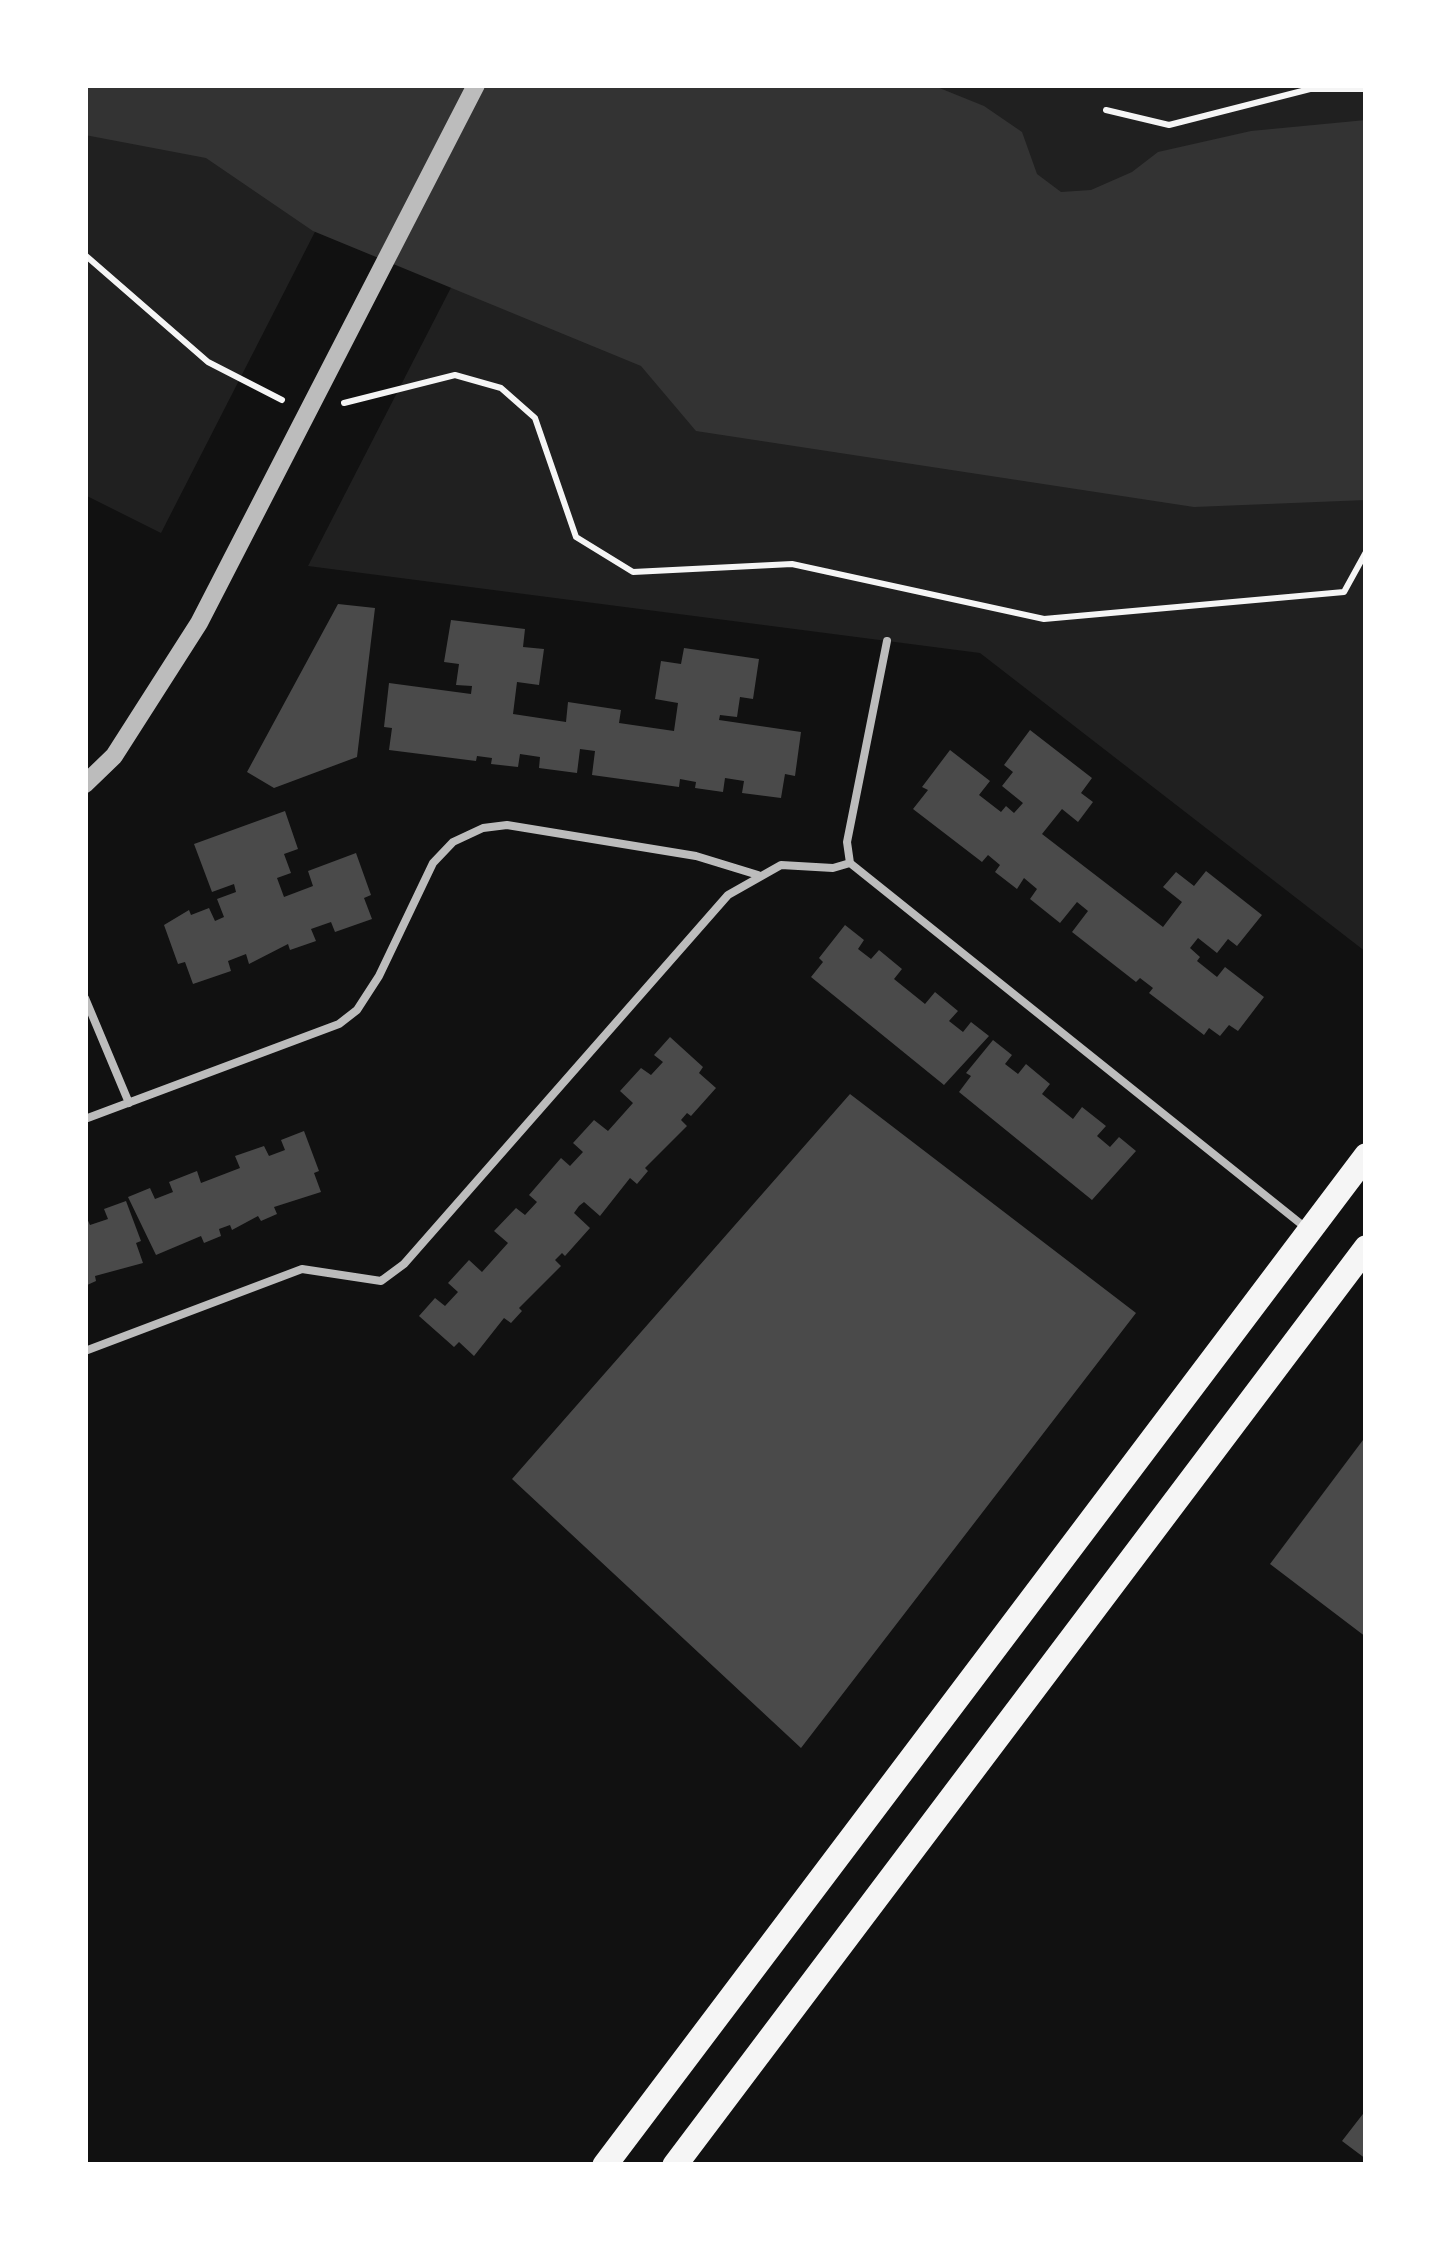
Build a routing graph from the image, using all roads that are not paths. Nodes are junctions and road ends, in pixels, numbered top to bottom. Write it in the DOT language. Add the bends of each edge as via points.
graph roads {
  1 [pos="476,85"];
  2 [pos="887,641"];
  3 [pos="85,784"];
  4 [pos="850,863"];
  5 [pos="758,875"];
  6 [pos="85,998"];
  7 [pos="130,1103"];
  8 [pos="85,1119"];
  9 [pos="1366,1156"];
  10 [pos="1309,1231"];
  11 [pos="1366,1248"];
  12 [pos="85,1350"];
  13 [pos="605,2165"];
  14 [pos="675,2165"];
  1 -- 3 [label="street" via="200,623 114,756"];
  2 -- 4 [label="lane" via="846,842"];
  4 -- 5 [label="lane" via="781,865"];
  4 -- 10 [label="lane"];
  5 -- 7 [label="lane" via="696,856 507,825 483,828 453,842 434,863 357,1010 339,1024"];
  5 -- 12 [label="lane" via="719,906 404,1264 380,1281 292,1272"];
  6 -- 7 [label="lane"];
  7 -- 8 [label="lane"];
  9 -- 10 [label="main road"];
  10 -- 13 [label="main road"];
  11 -- 14 [label="main road"];
}
